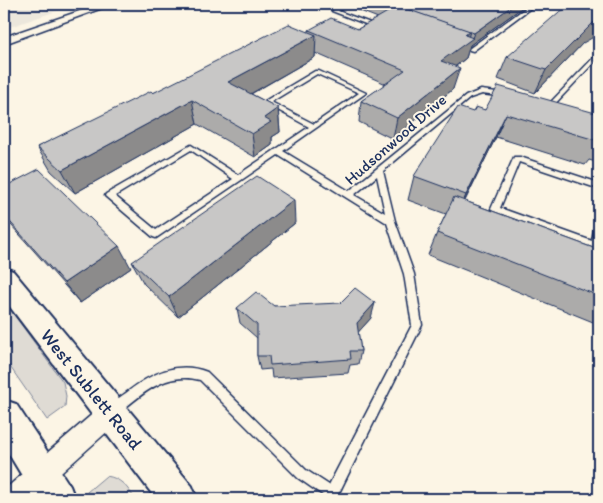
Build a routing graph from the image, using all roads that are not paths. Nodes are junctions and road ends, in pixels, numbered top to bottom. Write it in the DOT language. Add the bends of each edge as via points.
graph roads {
  1 [pos="108,4"];
  2 [pos="347,4"];
  3 [pos="534,4"];
  4 [pos="382,29"];
  5 [pos="4,41"];
  6 [pos="454,44"];
  7 [pos="598,57"];
  8 [pos="518,98"];
  9 [pos="550,106"];
  10 [pos="314,127"];
  11 [pos="279,152"];
  12 [pos="380,170"];
  13 [pos="238,179"];
  14 [pos="599,186"];
  15 [pos="349,195"];
  16 [pos="391,221"];
  17 [pos="599,223"];
  18 [pos="4,279"];
  19 [pos="111,413"];
  20 [pos="4,416"];
  21 [pos="49,487"];
  22 [pos="330,497"];
  23 [pos="13,499"];
  24 [pos="179,499"];
  1 -- 5 [label="street"];
  2 -- 4 [label="lane" via="334,11"];
  3 -- 6 [label="lane" via="471,50"];
  7 -- 9 [label="lane"];
  8 -- 12 [label="lane, Hudsonwood Drive" via="481,92 468,97"];
  10 -- 10 [label="lane" via="266,102 317,72 363,93"];
  10 -- 11 [label="lane"];
  11 -- 13 [label="lane"];
  11 -- 15 [label="lane"];
  12 -- 15 [label="lane, Hudsonwood Drive"];
  12 -- 16 [label="lane"];
  13 -- 13 [label="lane" via="191,147 109,196 156,235"];
  14 -- 17 [label="lane" via="517,159 495,209 594,246"];
  15 -- 16 [label="lane, Hudsonwood Drive"];
  16 -- 22 [label="lane" via="409,274 417,325"];
  18 -- 19 [label="main road, West Sublett Road"];
  19 -- 21 [label="street"];
  19 -- 22 [label="lane" via="174,371 190,370 204,376 302,474"];
  19 -- 24 [label="main road, West Sublett Road"];
  20 -- 21 [label="main road"];
  21 -- 23 [label="street"];
}
